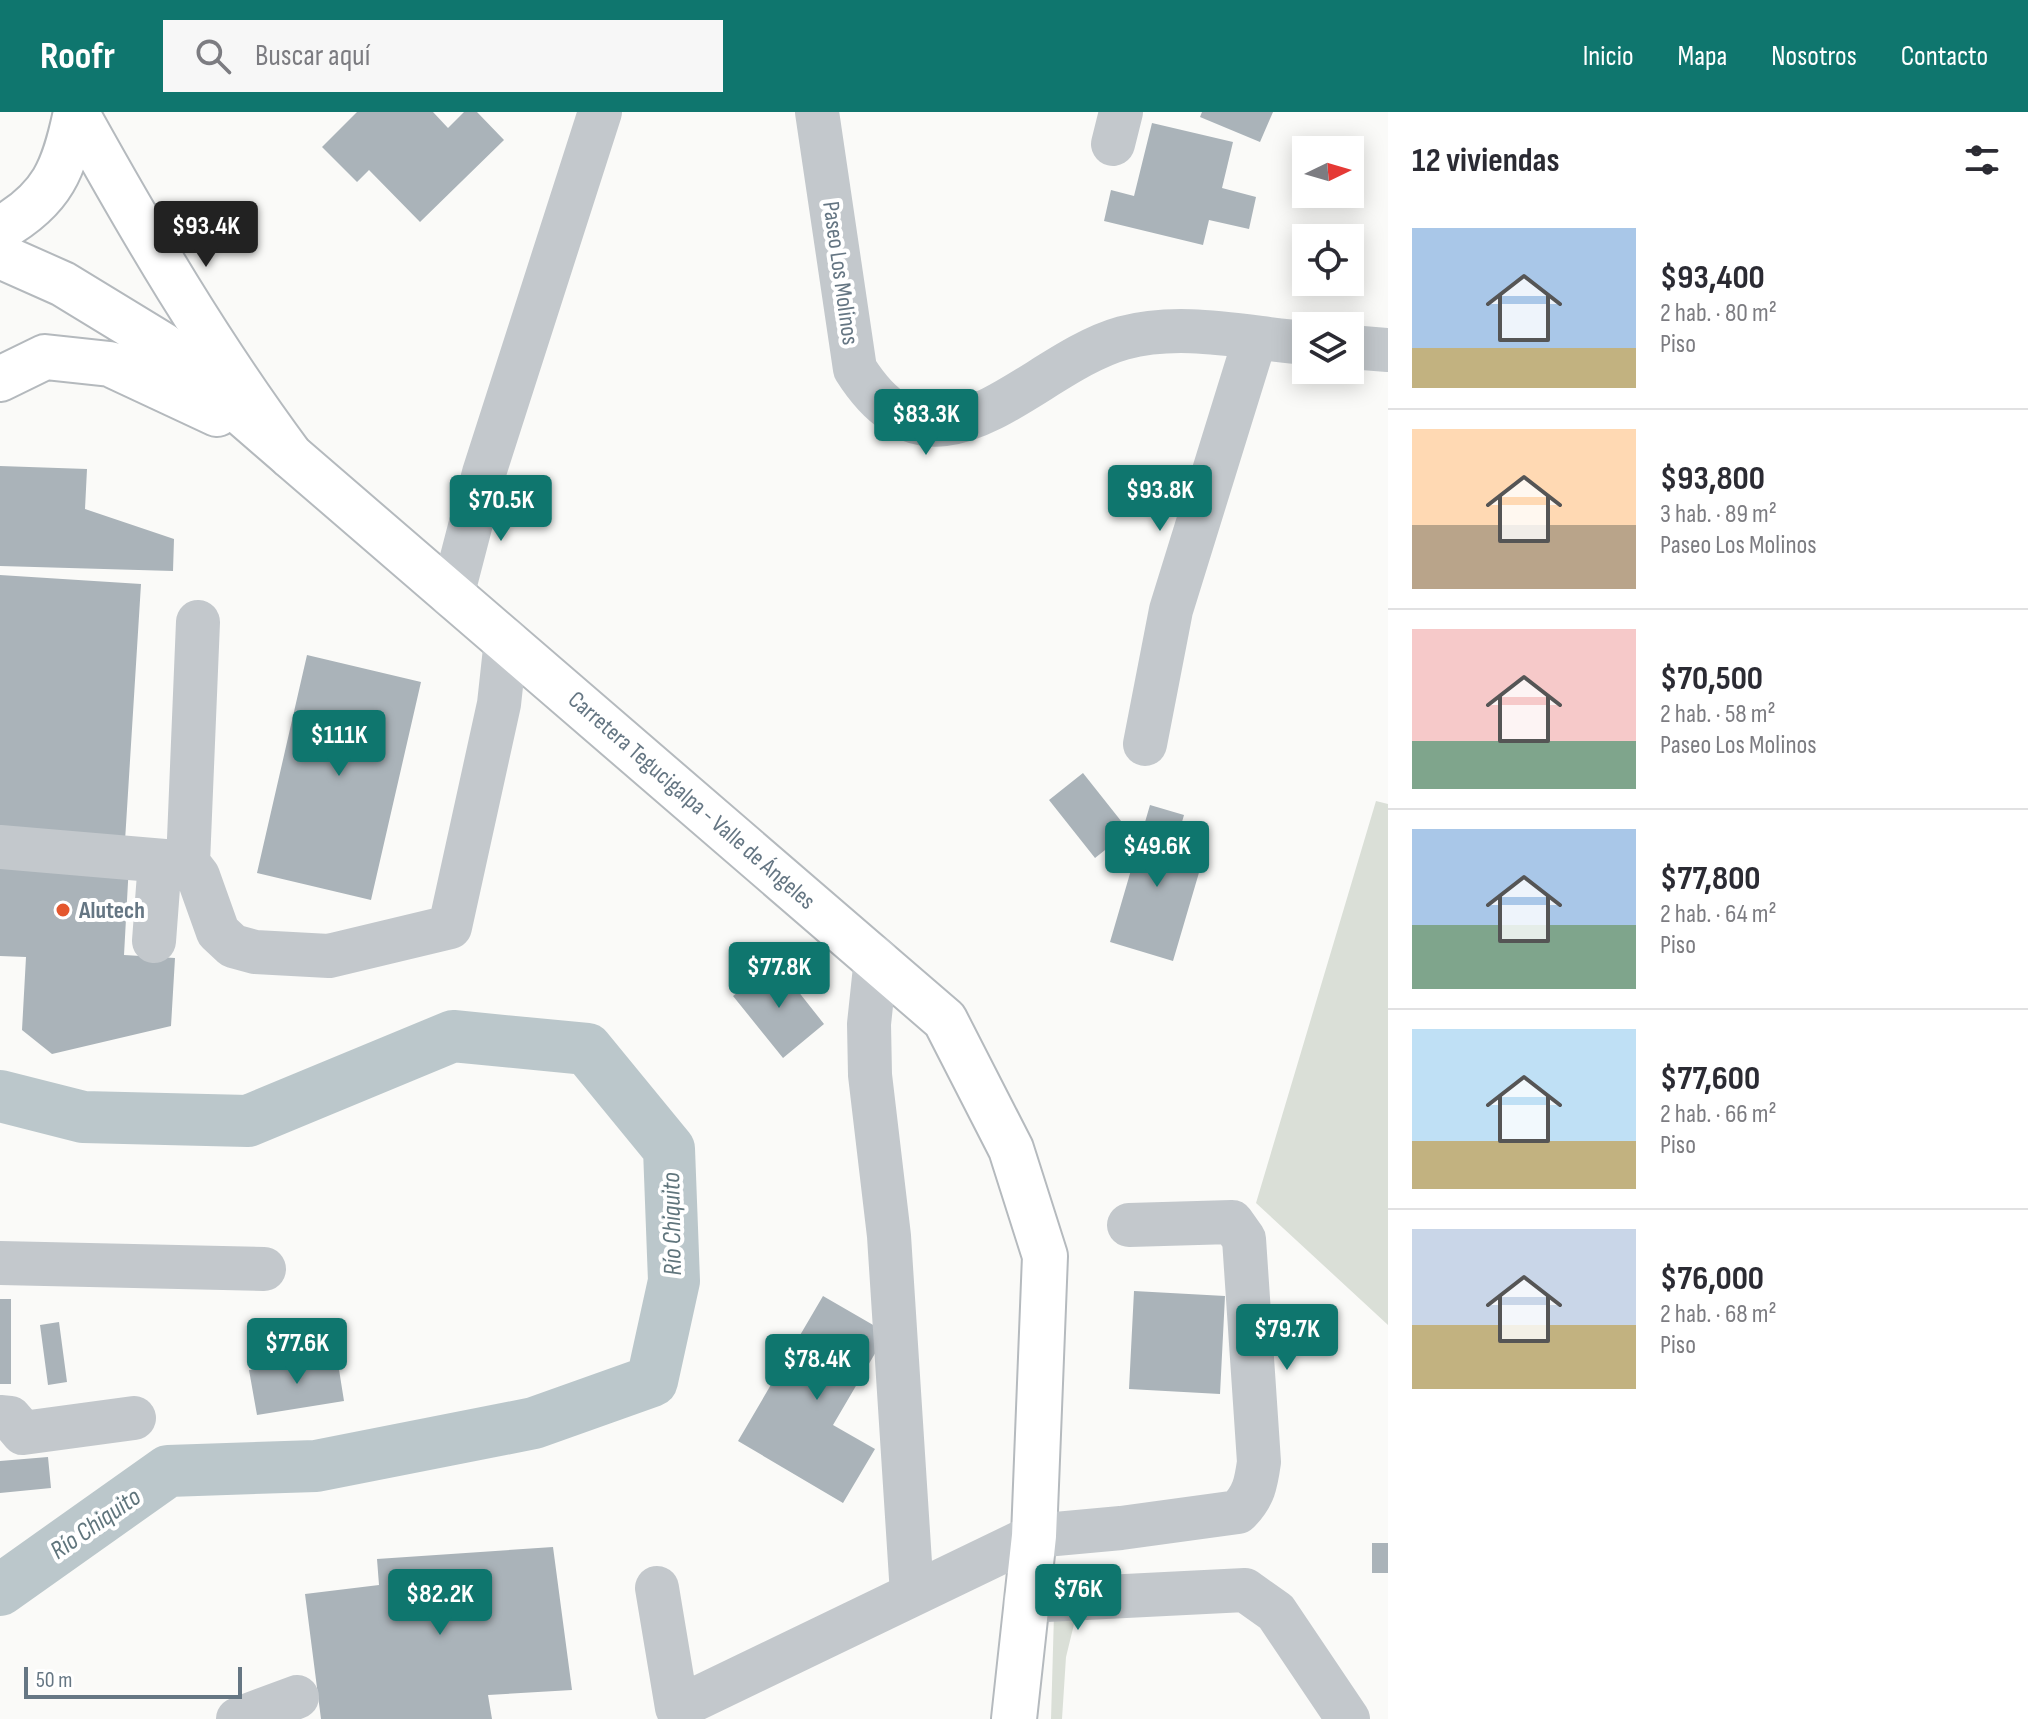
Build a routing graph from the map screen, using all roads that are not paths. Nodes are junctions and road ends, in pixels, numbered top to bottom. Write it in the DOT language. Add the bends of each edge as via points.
graph roads {
  1 [pos="76,112"];
  2 [pos="600,112"];
  3 [pos="817,112"];
  4 [pos="0,229"];
  5 [pos="0,256"];
  6 [pos="1255,339"];
  7 [pos="1292,342"];
  8 [pos="1364,348"];
  9 [pos="1388,350"];
  10 [pos="0,379"];
  11 [pos="291,456"];
  12 [pos="452,596"];
  13 [pos="198,622"];
  14 [pos="506,640"];
  15 [pos="1145,744"];
  16 [pos="0,847"];
  17 [pos="174,862"];
  18 [pos="154,941"];
  19 [pos="876,958"];
  20 [pos="1129,1225"];
  21 [pos="0,1263"];
  22 [pos="264,1269"];
  23 [pos="0,1417"];
  24 [pos="134,1418"];
  25 [pos="1034,1536"];
  26 [pos="657,1588"];
  27 [pos="912,1594"];
  28 [pos="1026,1601"];
  29 [pos="297,1697"];
  30 [pos="671,1715"];
  31 [pos="238,1719"];
  32 [pos="1014,1719"];
  33 [pos="1348,1719"];
  1 -- 4 [label="main road" via="65,165 40,200"];
  1 -- 11 [label="main road" via="146,239"];
  2 -- 12 [label="street" via="484,473"];
  3 -- 6 [label="street, Paseo Los Molinos" via="855,369 873,397 907,418 945,427 992,410 1075,357 1123,338 1175,330"];
  5 -- 11 [label="main road" via="63,284 163,345"];
  6 -- 7 [label="street, Paseo Los Molinos"];
  6 -- 15 [label="street" via="1171,610"];
  8 -- 9 [label="street"];
  10 -- 11 [label="main road" via="45,357 110,364 190,399"];
  11 -- 12 [label="main road, Carretera Tegucigalpa - Valle de Ángeles"];
  12 -- 14 [label="main road, Carretera Tegucigalpa - Valle de Ángeles"];
  13 -- 17 [label="street"];
  14 -- 17 [label="street" via="499,704 450,927 329,956 255,952 233,946 218,932 198,876"];
  14 -- 19 [label="main road, Carretera Tegucigalpa - Valle de Ángeles"];
  16 -- 17 [label="street"];
  17 -- 18 [label="street"];
  19 -- 25 [label="main road, Carretera Tegucigalpa - Valle de Ángeles" via="945,1020 1011,1149 1045,1256"];
  19 -- 27 [label="street" via="870,1075 889,1236"];
  20 -- 25 [label="street" via="1232,1222 1244,1239 1259,1462 1256,1485 1238,1512"];
  21 -- 22 [label="street"];
  23 -- 24 [label="street" via="10,1418 23,1433"];
  25 -- 27 [label="street"];
  25 -- 28 [label="main road, Carretera Tegucigalpa - Valle de Ángeles"];
  26 -- 30 [label="street"];
  27 -- 30 [label="street"];
  28 -- 32 [label="main road, Carretera Tegucigalpa - Valle de Ángeles"];
  28 -- 33 [label="street" via="1245,1590 1276,1612"];
  29 -- 31 [label="street"];
}
